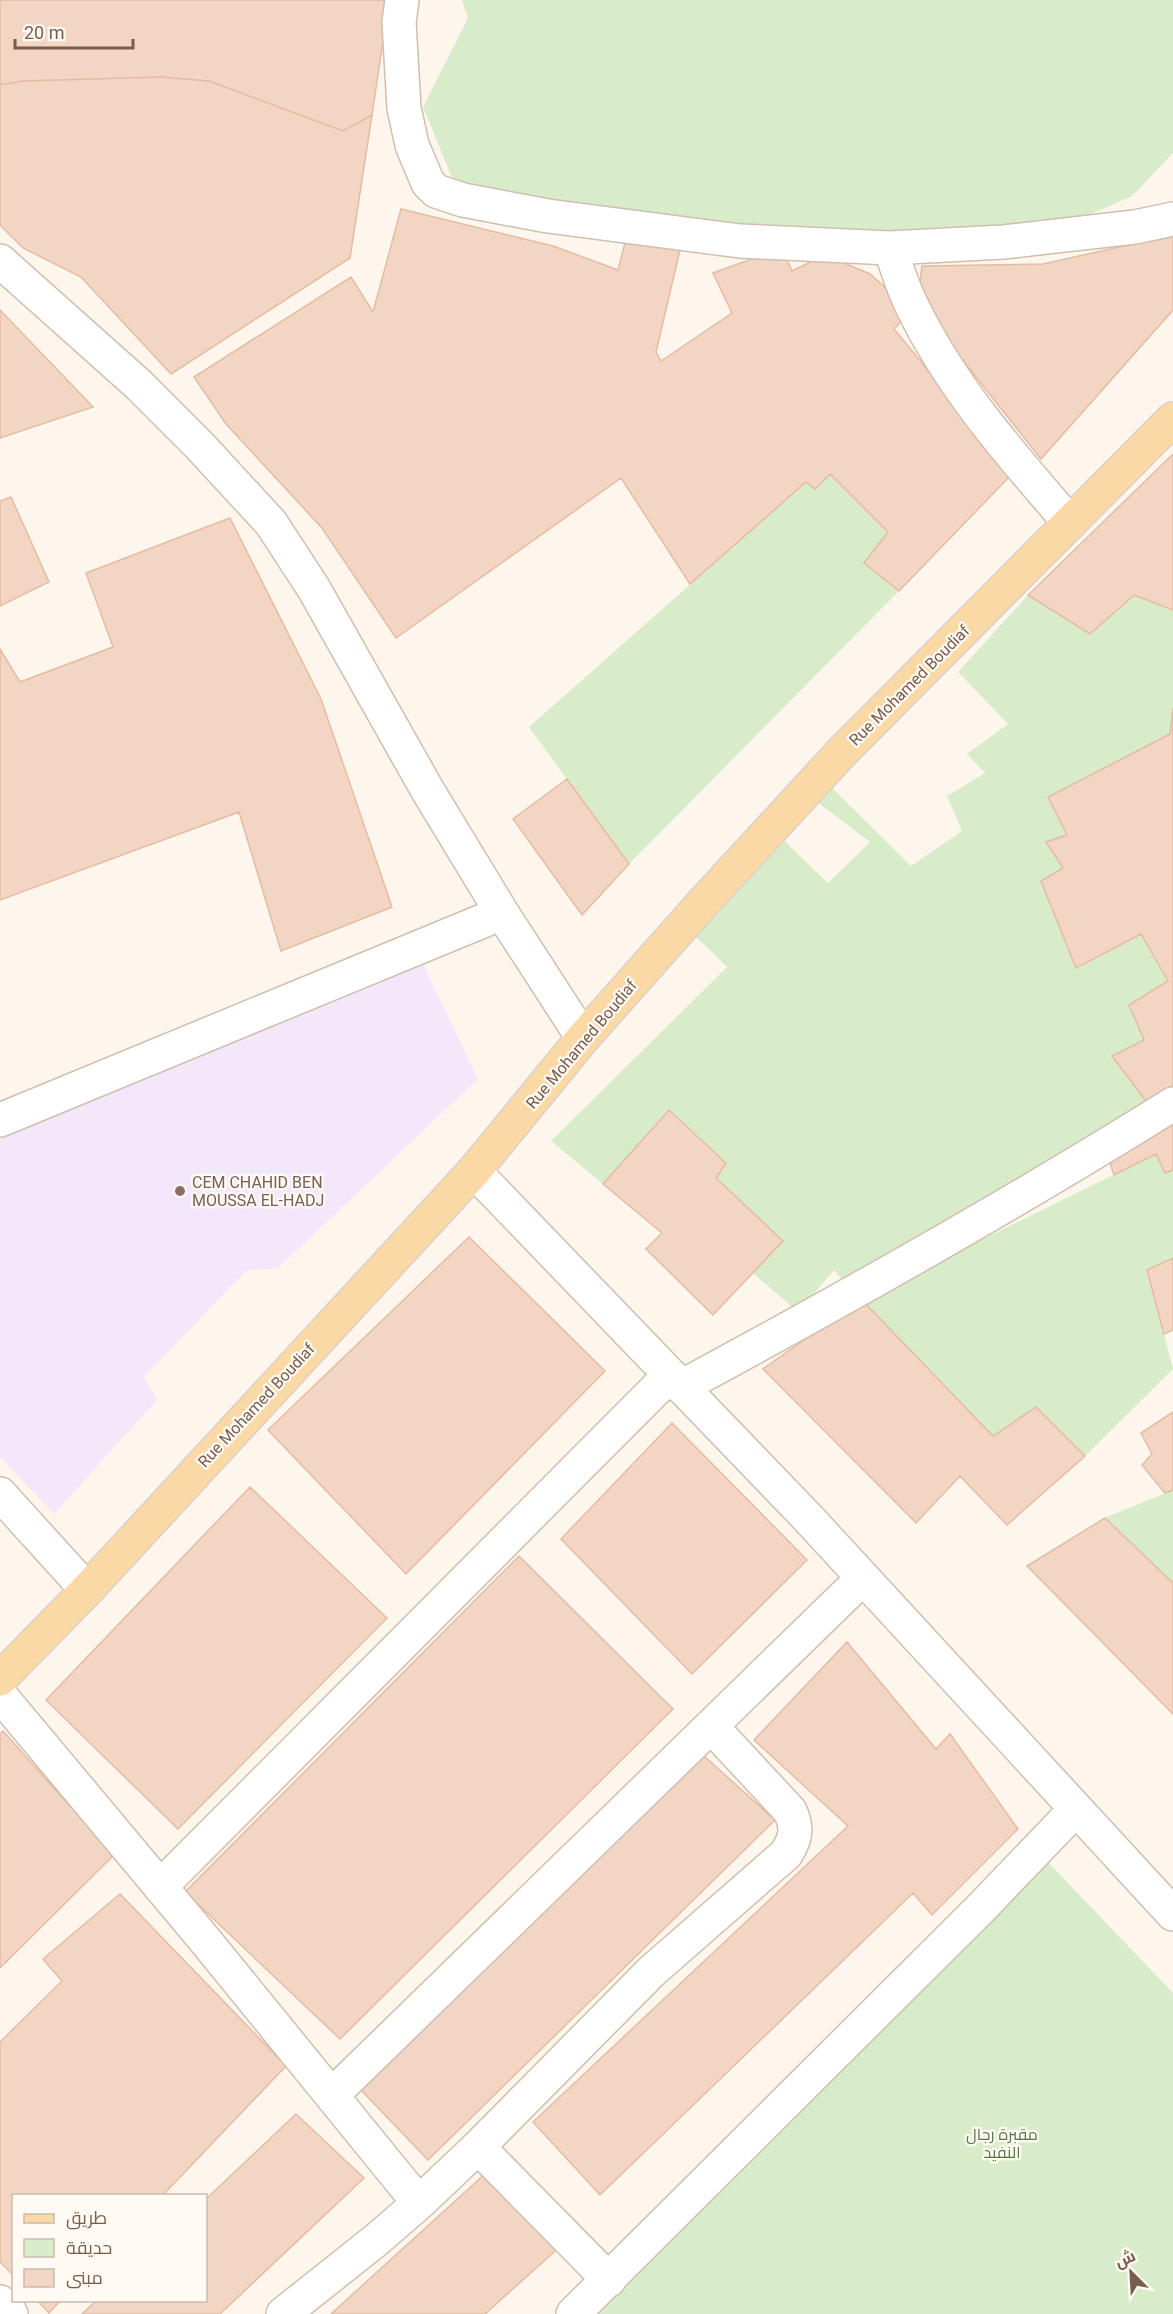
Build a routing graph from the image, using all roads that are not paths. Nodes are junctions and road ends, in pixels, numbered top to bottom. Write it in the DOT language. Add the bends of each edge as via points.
graph roads {
  1 [pos="402,0"];
  2 [pos="1173,219"];
  3 [pos="890,248"];
  4 [pos="0,261"];
  5 [pos="1173,419"];
  6 [pos="1070,523"];
  7 [pos="502,913"];
  8 [pos="583,1038"];
  9 [pos="1173,1104"];
  10 [pos="0,1120"];
  11 [pos="474,1171"];
  12 [pos="676,1381"];
  13 [pos="0,1494"];
  14 [pos="863,1578"];
  15 [pos="87,1590"];
  16 [pos="0,1679"];
  17 [pos="0,1695"];
  18 [pos="711,1726"];
  19 [pos="1076,1809"];
  20 [pos="160,1887"];
  21 [pos="1173,1914"];
  22 [pos="332,2095"];
  23 [pos="478,2146"];
  24 [pos="419,2203"];
  25 [pos="609,2280"];
  26 [pos="0,2302"];
  27 [pos="11,2314"];
  28 [pos="283,2314"];
  29 [pos="573,2314"];
  1 -- 3 [label="street" via="399,22 404,108 421,169 436,190 463,200 548,216 740,241"];
  2 -- 3 [label="street" via="1003,242"];
  3 -- 6 [label="street" via="911,305 956,381 986,424"];
  4 -- 7 [label="street" via="139,385 271,523 314,589"];
  5 -- 6 [label="main road, Rue Mohamed Boudiaf"];
  6 -- 8 [label="main road, Rue Mohamed Boudiaf" via="841,753"];
  7 -- 8 [label="street"];
  7 -- 10 [label="street"];
  8 -- 11 [label="main road, Rue Mohamed Boudiaf"];
  9 -- 12 [label="street" via="896,1269"];
  11 -- 12 [label="street"];
  11 -- 15 [label="main road, Rue Mohamed Boudiaf"];
  12 -- 14 [label="street"];
  12 -- 20 [label="street"];
  13 -- 15 [label="street"];
  14 -- 18 [label="street"];
  14 -- 19 [label="street"];
  15 -- 16 [label="main road, Rue Mohamed Boudiaf"];
  17 -- 20 [label="street"];
  18 -- 22 [label="street"];
  18 -- 23 [label="street" via="790,1811 796,1828 794,1841 786,1854 652,1971"];
  19 -- 21 [label="street"];
  19 -- 25 [label="street"];
  20 -- 22 [label="street"];
  22 -- 24 [label="street"];
  23 -- 24 [label="street"];
  23 -- 25 [label="street"];
  24 -- 28 [label="street"];
  25 -- 29 [label="street"];
  26 -- 27 [label="street"];
}
